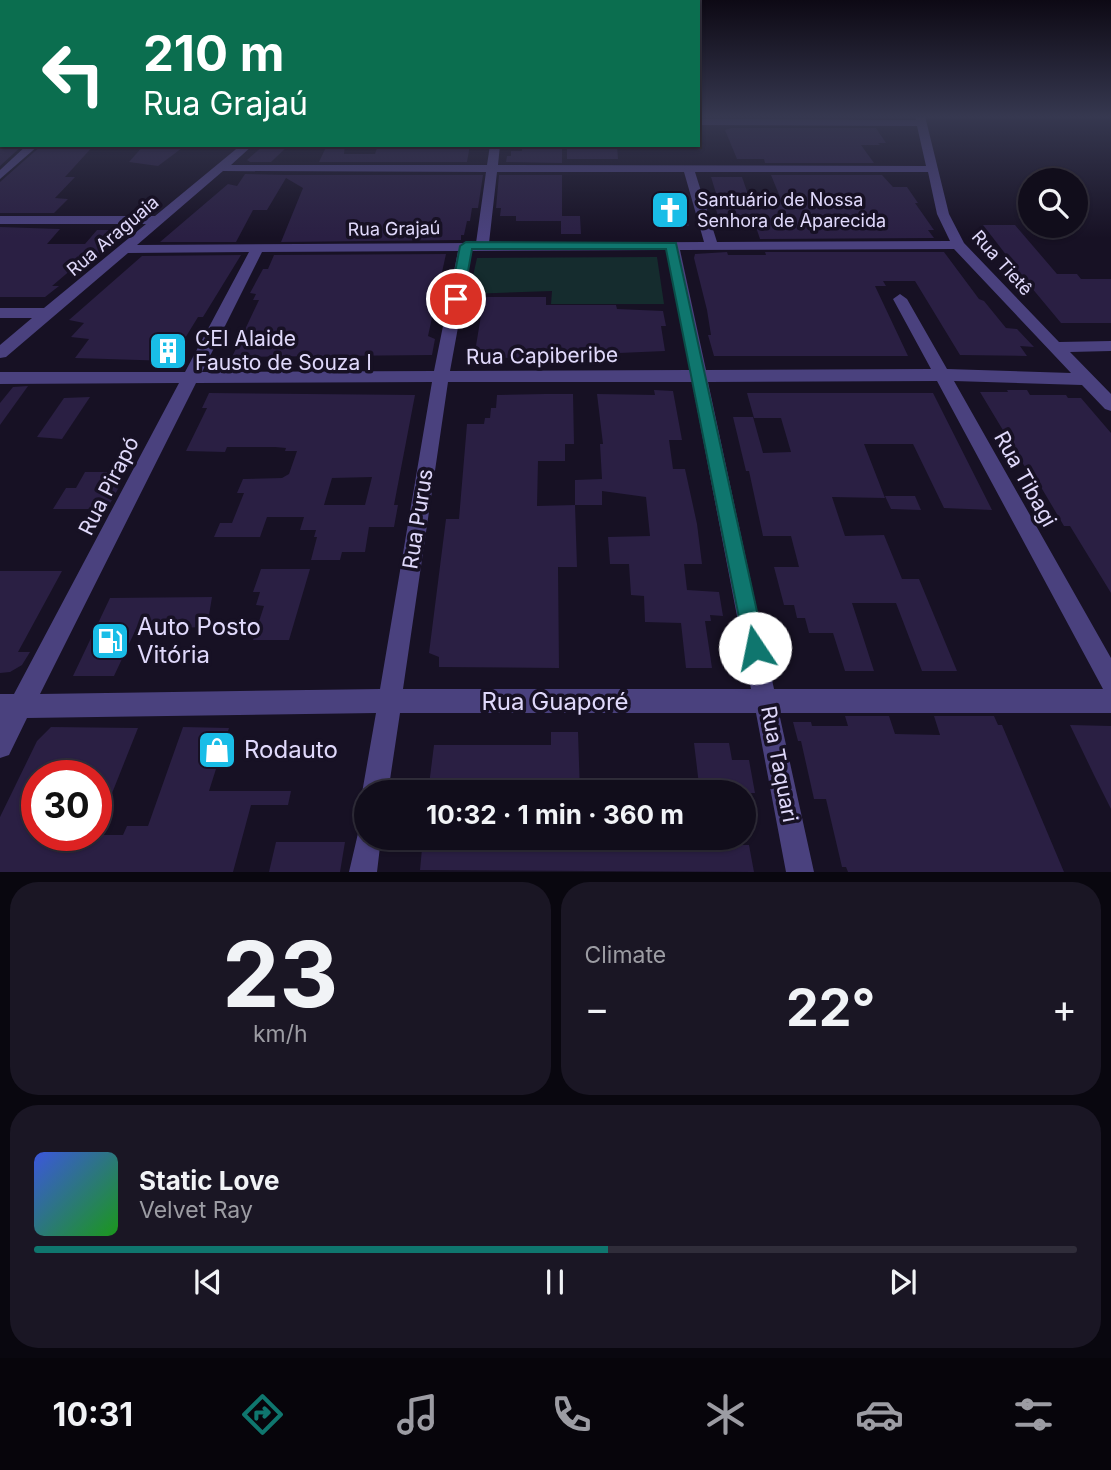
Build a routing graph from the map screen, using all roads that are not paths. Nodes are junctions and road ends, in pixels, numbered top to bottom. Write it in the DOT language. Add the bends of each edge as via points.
graph roads {
  1 [pos="21,157"];
  2 [pos="234,157"];
  3 [pos="493,157"];
  4 [pos="928,157"];
  5 [pos="220,168"];
  6 [pos="492,168"];
  7 [pos="688,168"];
  8 [pos="931,169"];
  9 [pos="0,176"];
  10 [pos="0,220"];
  11 [pos="159,220"];
  12 [pos="672,245"];
  13 [pos="711,245"];
  14 [pos="958,245"];
  15 [pos="474,246"];
  16 [pos="258,247"];
  17 [pos="124,249"];
  18 [pos="900,299"];
  19 [pos="0,313"];
  20 [pos="48,313"];
  21 [pos="1111,346"];
  22 [pos="1053,347"];
  23 [pos="0,353"];
  24 [pos="941,375"];
  25 [pos="700,376"];
  26 [pos="191,377"];
  27 [pos="0,378"];
  28 [pos="441,378"];
  29 [pos="1085,379"];
  30 [pos="1111,405"];
  31 [pos="1111,681"];
  32 [pos="388,701"];
  33 [pos="1111,701"];
  34 [pos="766,702"];
  35 [pos="10,706"];
  36 [pos="0,746"];
  37 [pos="377,780"];
  38 [pos="366,850"];
  39 [pos="363,872"];
  40 [pos="800,872"];
  1 -- 9 [label="street"];
  2 -- 5 [label="street, Rua Araguaia"];
  3 -- 6 [label="street, Rua Purus"];
  4 -- 8 [label="street, Rua Tietê"];
  5 -- 6 [label="street"];
  5 -- 11 [label="street, Rua Araguaia"];
  6 -- 7 [label="street"];
  6 -- 15 [label="street, Rua Purus"];
  7 -- 8 [label="street"];
  7 -- 13 [label="street"];
  8 -- 14 [label="street, Rua Tietê" via="943,214"];
  10 -- 11 [label="street"];
  11 -- 17 [label="street, Rua Araguaia"];
  12 -- 13 [label="street, Rua Grajaú"];
  12 -- 15 [label="street, Rua Grajaú"];
  12 -- 25 [label="street, Rua Taquari"];
  13 -- 14 [label="street, Rua Grajaú"];
  14 -- 22 [label="street, Rua Tietê"];
  15 -- 16 [label="street, Rua Grajaú"];
  15 -- 28 [label="street, Rua Purus"];
  16 -- 17 [label="street, Rua Grajaú"];
  16 -- 26 [label="street, Rua Pirapó"];
  17 -- 20 [label="street, Rua Araguaia"];
  18 -- 24 [label="street, Rua Tibagi"];
  19 -- 20 [label="street"];
  20 -- 23 [label="street, Rua Araguaia"];
  21 -- 22 [label="street"];
  22 -- 29 [label="street, Rua Tietê"];
  24 -- 25 [label="street, Rua Capiberibe"];
  24 -- 29 [label="street, Rua Capiberibe"];
  24 -- 31 [label="street, Rua Tibagi"];
  25 -- 28 [label="street, Rua Capiberibe"];
  25 -- 34 [label="street, Rua Taquari"];
  26 -- 27 [label="street, Rua Capiberibe"];
  26 -- 28 [label="street, Rua Capiberibe"];
  26 -- 35 [label="street, Rua Pirapó"];
  28 -- 32 [label="street, Rua Purus"];
  29 -- 30 [label="street, Rua Tietê"];
  32 -- 34 [label="street, Rua Guaporé"];
  32 -- 35 [label="street, Rua Guaporé"];
  32 -- 37 [label="street, Rua Purus"];
  33 -- 34 [label="street, Rua Guaporé"];
  34 -- 40 [label="street, Rua Taquari"];
  35 -- 36 [label="street, Rua Pirapó"];
  38 -- 39 [label="street"];
}
